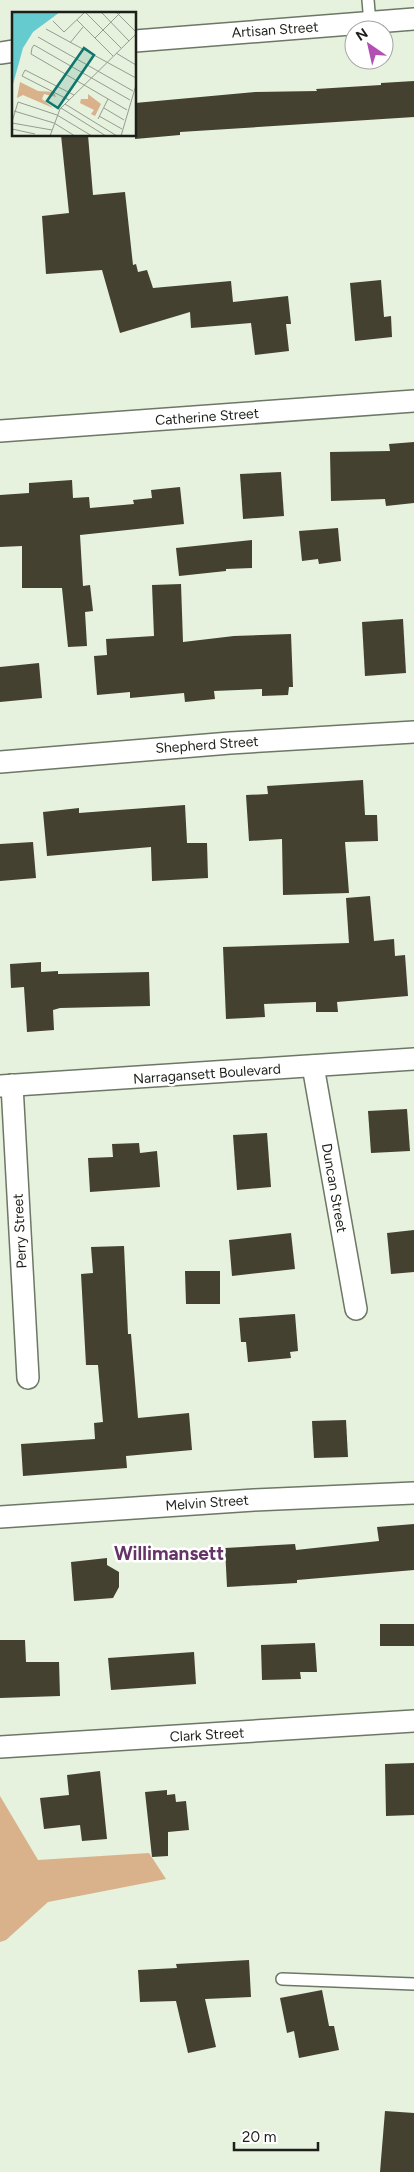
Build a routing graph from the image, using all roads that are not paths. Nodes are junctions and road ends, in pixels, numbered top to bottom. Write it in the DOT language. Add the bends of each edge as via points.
graph roads {
  1 [pos="368,0"];
  2 [pos="414,19"];
  3 [pos="370,20"];
  4 [pos="394,21"];
  5 [pos="344,25"];
  6 [pos="136,41"];
  7 [pos="414,401"];
  8 [pos="0,431"];
  9 [pos="414,732"];
  10 [pos="0,762"];
  11 [pos="414,1059"];
  12 [pos="312,1066"];
  13 [pos="6,1086"];
  14 [pos="356,1309"];
  15 [pos="28,1378"];
  16 [pos="414,1492"];
  17 [pos="0,1517"];
  18 [pos="414,1721"];
  19 [pos="0,1747"];
  20 [pos="282,1979"];
  21 [pos="414,1984"];
  1 -- 3 [label="lane"];
  2 -- 4 [label="street, Artisan Street"];
  5 -- 6 [label="street, Artisan Street"];
  7 -- 8 [label="street, Catherine Street"];
  9 -- 10 [label="street, Shepherd Street"];
  11 -- 12 [label="street, Narragansett Boulevard"];
  12 -- 13 [label="street, Narragansett Boulevard"];
  12 -- 14 [label="street, Duncan Street"];
  13 -- 15 [label="street, Perry Street"];
  16 -- 17 [label="street, Melvin Street"];
  18 -- 19 [label="street, Clark Street"];
  20 -- 21 [label="lane"];
}
